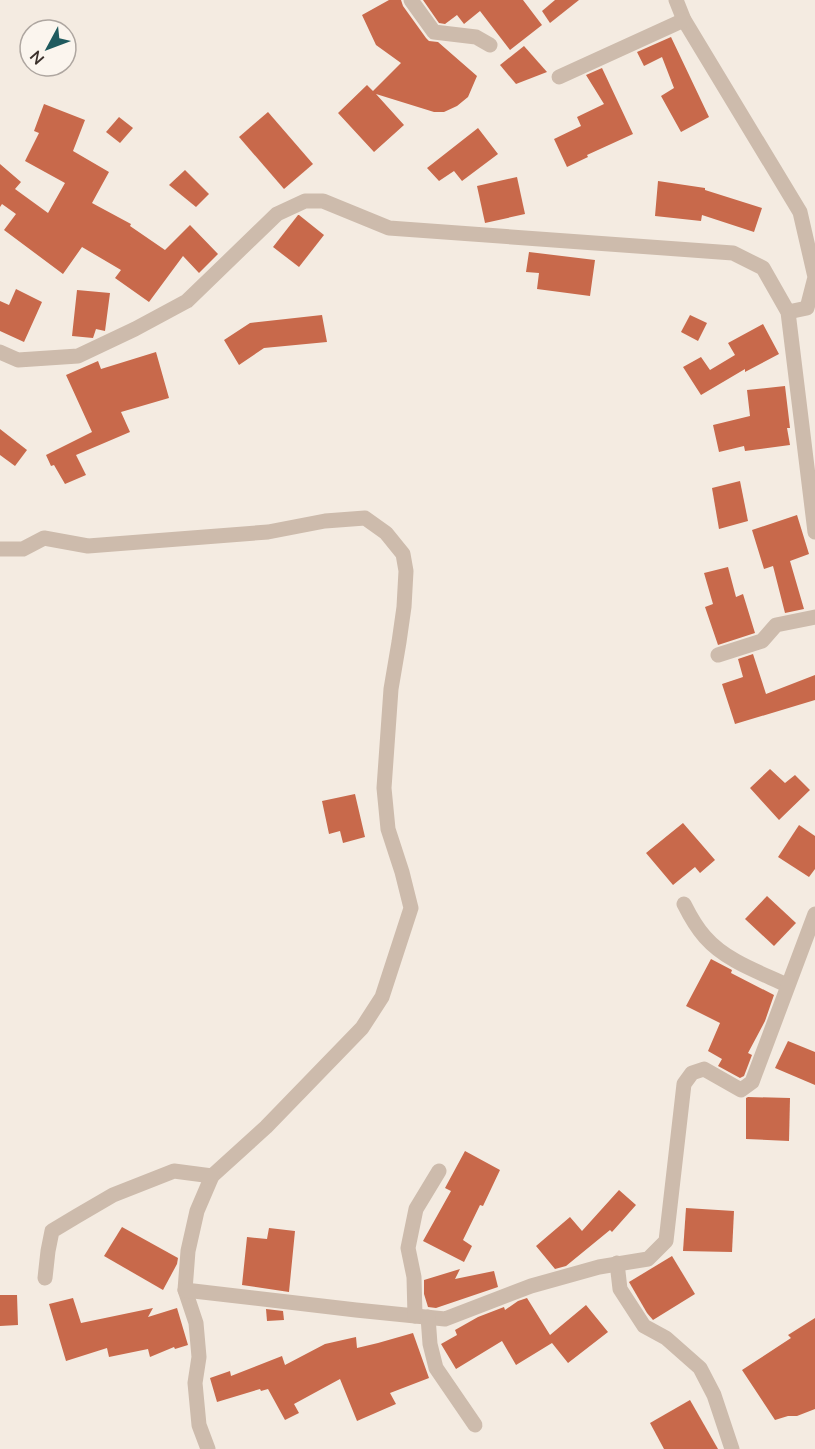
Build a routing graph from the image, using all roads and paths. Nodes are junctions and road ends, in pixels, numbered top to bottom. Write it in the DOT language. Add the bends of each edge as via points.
graph roads {
  1 [pos="411,0"];
  2 [pos="676,0"];
  3 [pos="684,20"];
  4 [pos="490,45"];
  5 [pos="558,77"];
  6 [pos="788,312"];
  7 [pos="0,352"];
  8 [pos="815,532"];
  9 [pos="0,549"];
  10 [pos="815,616"];
  11 [pos="718,655"];
  12 [pos="684,904"];
  13 [pos="815,914"];
  14 [pos="787,985"];
  15 [pos="439,1171"];
  16 [pos="212,1176"];
  17 [pos="616,1263"];
  18 [pos="45,1278"];
  19 [pos="185,1290"];
  20 [pos="422,1316"];
  21 [pos="475,1425"];
  22 [pos="208,1449"];
  23 [pos="732,1449"];
  1 -- 4 [label="street" via="434,32 476,37"];
  2 -- 3 [label="street"];
  3 -- 5 [label="street"];
  3 -- 6 [label="street" via="800,212 815,277 807,308"];
  6 -- 7 [label="street" via="763,268 733,254 389,228 323,201 305,201 277,214 187,301 135,329 78,356 18,360"];
  6 -- 8 [label="street"];
  9 -- 16 [label="street" via="23,549 45,538 88,546 268,532 325,520 364,518 386,533 403,554 404,607 391,689 384,788 388,829 411,908 382,997 362,1028 266,1127"];
  10 -- 11 [label="street" via="776,625 762,642"];
  12 -- 14 [label="street" via="694,924 721,952"];
  13 -- 14 [label="street"];
  14 -- 17 [label="street" via="752,1082 741,1090 704,1069 692,1073 684,1084 666,1241 648,1259"];
  15 -- 20 [label="street" via="416,1209 408,1248"];
  16 -- 18 [label="street" via="174,1171 114,1195 77,1216 52,1232"];
  16 -- 19 [label="street" via="197,1211"];
  17 -- 20 [label="street" via="531,1286 445,1319"];
  17 -- 23 [label="street" via="620,1289 644,1326 666,1338 700,1368 714,1395"];
  19 -- 20 [label="street"];
  19 -- 22 [label="street" via="196,1323 199,1356 195,1383 199,1425"];
  20 -- 21 [label="street" via="436,1368"];
}
